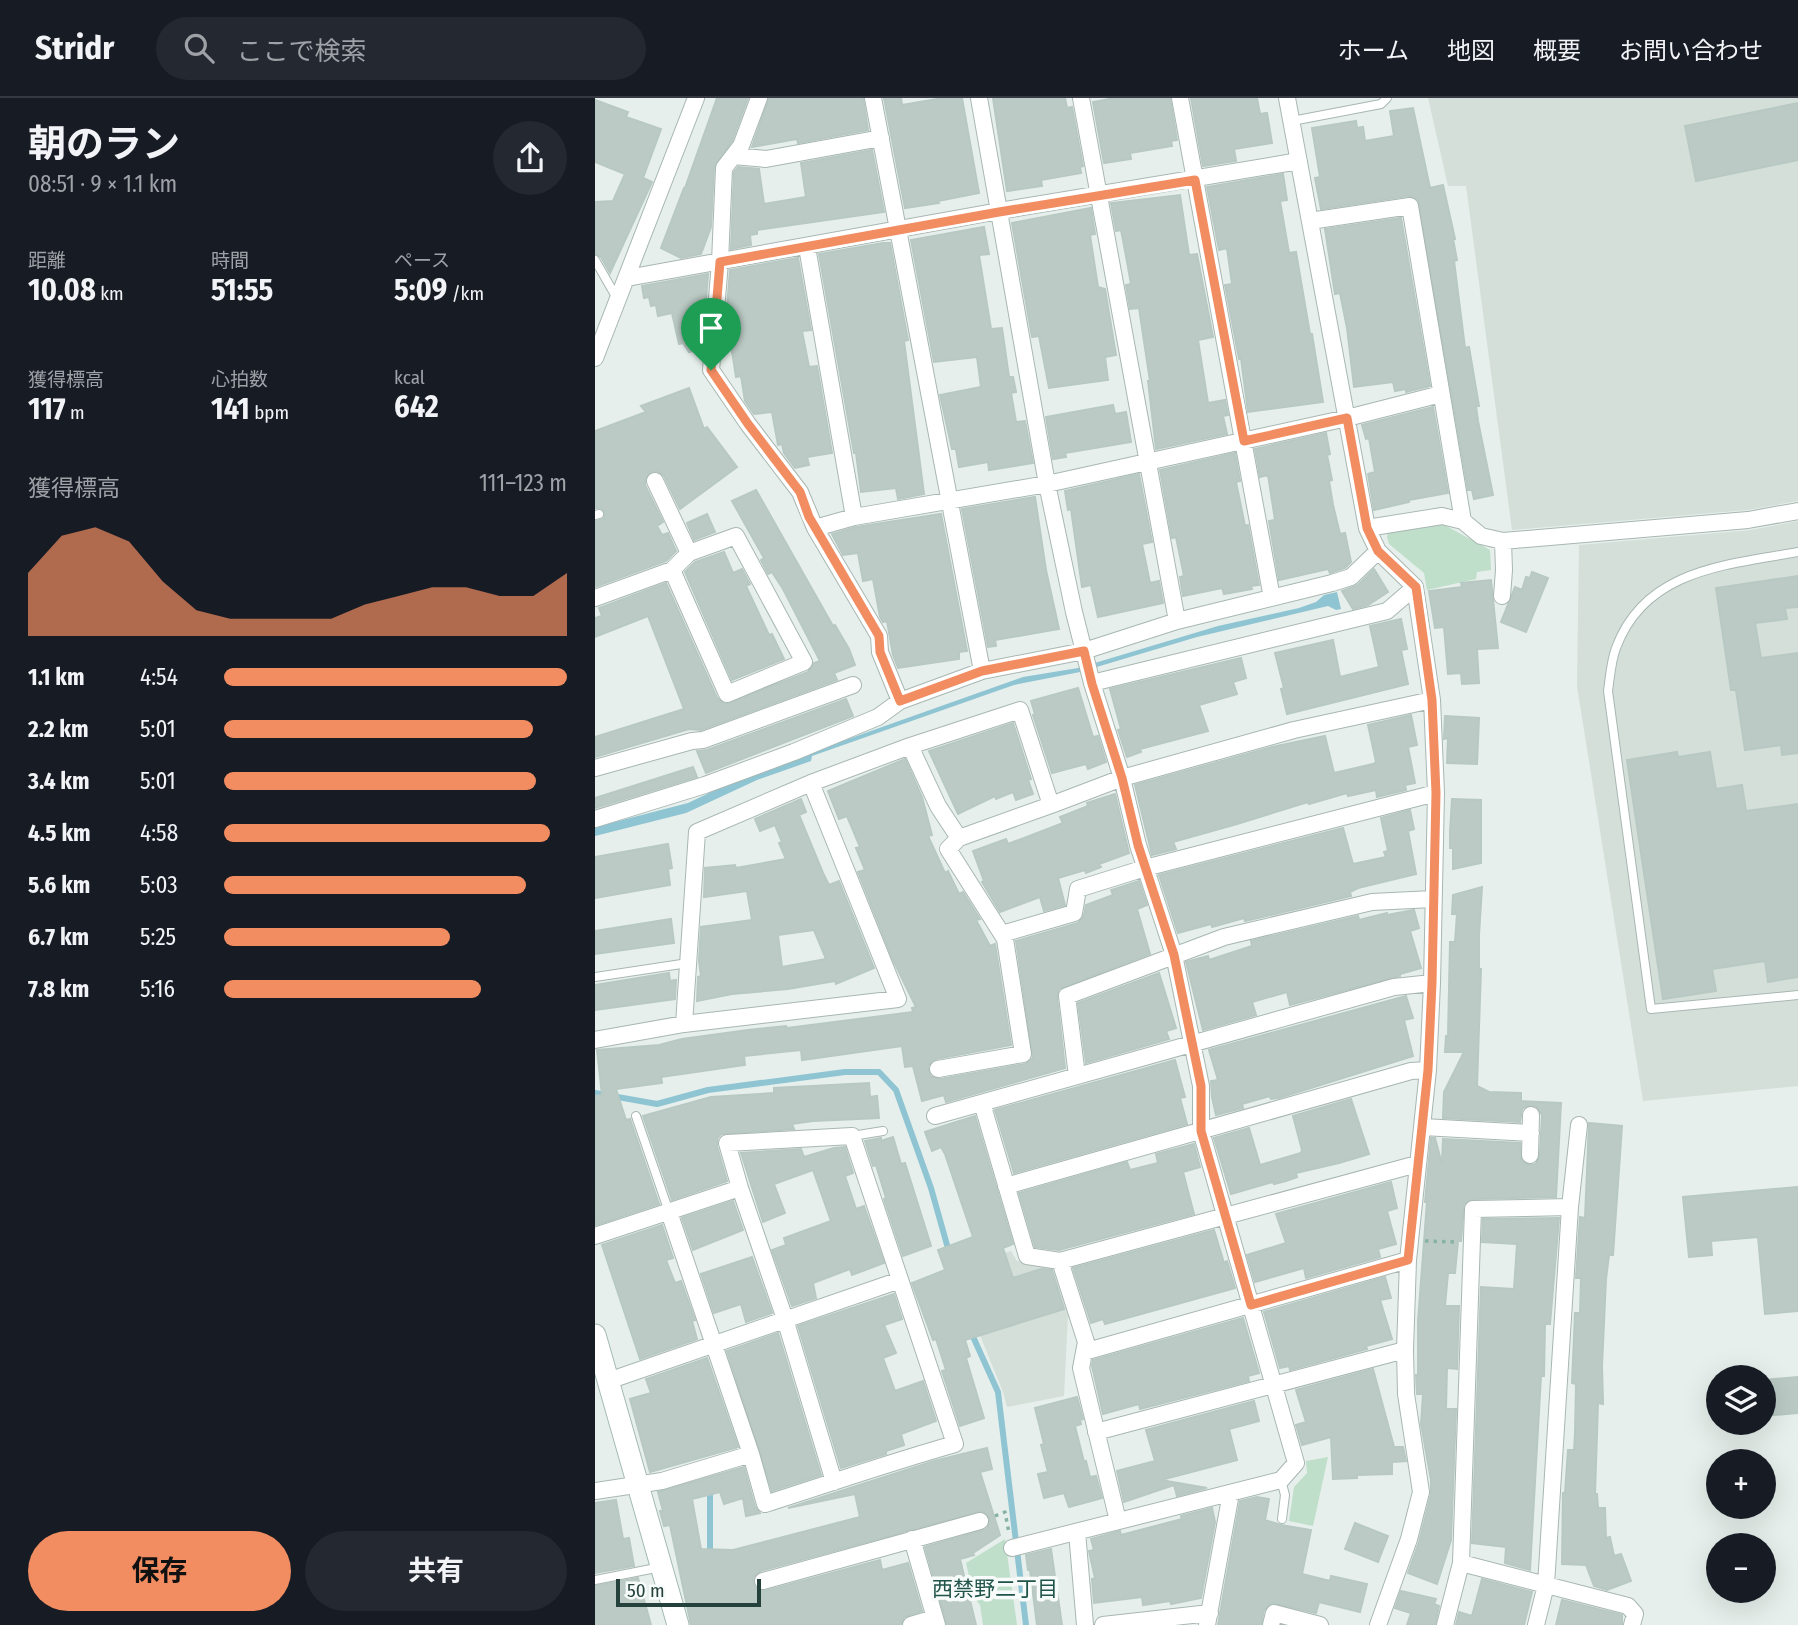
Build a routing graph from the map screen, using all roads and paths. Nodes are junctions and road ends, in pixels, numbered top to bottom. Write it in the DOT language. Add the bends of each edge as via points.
graph roads {
  1 [pos="696,98"];
  2 [pos="759,98"];
  3 [pos="873,98"];
  4 [pos="979,98"];
  5 [pos="1081,98"];
  6 [pos="1180,98"];
  7 [pos="1287,98"];
  8 [pos="1387,98"];
  9 [pos="1292,121"];
  10 [pos="881,138"];
  11 [pos="733,156"];
  12 [pos="1299,161"];
  13 [pos="1195,180"];
  14 [pos="1099,196"];
  15 [pos="999,212"];
  16 [pos="1310,221"];
  17 [pos="898,231"];
  18 [pos="807,247"];
  19 [pos="595,260"];
  20 [pos="720,262"];
  21 [pos="627,278"];
  22 [pos="618,300"];
  23 [pos="595,358"];
  24 [pos="1441,394"];
  25 [pos="1347,418"];
  26 [pos="1244,441"];
  27 [pos="1148,461"];
  28 [pos="655,481"];
  29 [pos="1047,484"];
  30 [pos="950,502"];
  31 [pos="1798,511"];
  32 [pos="854,517"];
  33 [pos="1463,521"];
  34 [pos="815,528"];
  35 [pos="1367,528"];
  36 [pos="1503,541"];
  37 [pos="1378,551"];
  38 [pos="1798,552"];
  39 [pos="689,553"];
  40 [pos="672,570"];
  41 [pos="1416,587"];
  42 [pos="1502,596"];
  43 [pos="595,598"];
  44 [pos="1272,598"];
  45 [pos="1177,621"];
  46 [pos="1084,651"];
  47 [pos="982,671"];
  48 [pos="1092,684"];
  49 [pos="853,685"];
  50 [pos="1432,700"];
  51 [pos="900,701"];
  52 [pos="910,746"];
  53 [pos="595,768"];
  54 [pos="1122,778"];
  55 [pos="811,783"];
  56 [pos="1436,793"];
  57 [pos="1051,804"];
  58 [pos="595,819"];
  59 [pos="959,838"];
  60 [pos="1145,868"];
  61 [pos="1433,899"];
  62 [pos="1002,934"];
  63 [pos="1174,955"];
  64 [pos="688,963"];
  65 [pos="595,977"];
  66 [pos="1432,983"];
  67 [pos="1798,995"];
  68 [pos="684,1024"];
  69 [pos="595,1040"];
  70 [pos="1191,1044"];
  71 [pos="938,1069"];
  72 [pos="1428,1070"];
  73 [pos="1077,1076"];
  74 [pos="982,1103"];
  75 [pos="1531,1115"];
  76 [pos="636,1116"];
  77 [pos="935,1116"];
  78 [pos="1579,1125"];
  79 [pos="1423,1126"];
  80 [pos="883,1131"];
  81 [pos="1201,1131"];
  82 [pos="1531,1133"];
  83 [pos="852,1136"];
  84 [pos="1530,1155"];
  85 [pos="1417,1164"];
  86 [pos="1006,1186"];
  87 [pos="740,1188"];
  88 [pos="1570,1207"];
  89 [pos="669,1212"];
  90 [pos="1225,1216"];
  91 [pos="595,1236"];
  92 [pos="1422,1241"];
  93 [pos="1457,1242"];
  94 [pos="1408,1260"];
  95 [pos="1060,1261"];
  96 [pos="900,1280"];
  97 [pos="1251,1305"];
  98 [pos="785,1319"];
  99 [pos="595,1335"];
  100 [pos="714,1344"];
  101 [pos="1405,1350"];
  102 [pos="1084,1352"];
  103 [pos="608,1381"];
  104 [pos="1274,1386"];
  105 [pos="1096,1432"];
  106 [pos="751,1454"];
  107 [pos="1281,1480"];
  108 [pos="834,1482"];
  109 [pos="638,1483"];
  110 [pos="595,1491"];
  111 [pos="1231,1493"];
  112 [pos="1282,1519"];
  113 [pos="980,1521"];
  114 [pos="1118,1521"];
  115 [pos="1077,1532"];
  116 [pos="912,1539"];
  117 [pos="1016,1547"];
  118 [pos="1461,1563"];
  119 [pos="661,1566"];
  120 [pos="595,1580"];
  121 [pos="763,1581"];
  122 [pos="1546,1585"];
  123 [pos="1208,1619"];
  124 [pos="936,1621"];
  125 [pos="678,1625"];
  126 [pos="911,1625"];
  127 [pos="1085,1625"];
  128 [pos="1104,1625"];
  129 [pos="1271,1625"];
  130 [pos="1320,1625"];
  131 [pos="1378,1625"];
  132 [pos="1445,1625"];
  133 [pos="1536,1625"];
  134 [pos="1632,1625"];
  1 -- 21 [label="street"];
  2 -- 11 [label="street"];
  3 -- 10 [label="street"];
  4 -- 15 [label="street"];
  5 -- 14 [label="street"];
  6 -- 13 [label="street"];
  7 -- 9 [label="street"];
  8 -- 9 [label="lane" via="1381,104"];
  9 -- 12 [label="street"];
  10 -- 11 [label="street" via="766,159"];
  10 -- 17 [label="street"];
  11 -- 20 [label="street" via="724,168"];
  12 -- 13 [label="street"];
  12 -- 16 [label="street"];
  13 -- 14 [label="street"];
  13 -- 26 [label="street"];
  14 -- 15 [label="street"];
  14 -- 27 [label="street"];
  15 -- 17 [label="street"];
  15 -- 29 [label="street"];
  16 -- 24 [label="street" via="1410,205"];
  16 -- 25 [label="street"];
  17 -- 18 [label="street"];
  17 -- 30 [label="street"];
  18 -- 20 [label="street"];
  18 -- 32 [label="street"];
  19 -- 22 [label="lane"];
  20 -- 21 [label="street"];
  20 -- 34 [label="street" via="711,370 800,492"];
  21 -- 22 [label="street"];
  22 -- 23 [label="street"];
  24 -- 25 [label="street"];
  24 -- 33 [label="street"];
  25 -- 26 [label="street"];
  25 -- 35 [label="street"];
  26 -- 27 [label="street"];
  26 -- 44 [label="street"];
  27 -- 29 [label="street"];
  27 -- 45 [label="street"];
  28 -- 39 [label="street"];
  29 -- 30 [label="street"];
  29 -- 46 [label="street"];
  30 -- 32 [label="street"];
  30 -- 47 [label="street"];
  31 -- 36 [label="street" via="1748,520"];
  32 -- 34 [label="street"];
  33 -- 35 [label="street" via="1443,516"];
  33 -- 36 [label="street" via="1481,536"];
  34 -- 51 [label="street" via="879,636 880,652"];
  35 -- 37 [label="street"];
  36 -- 42 [label="street"];
  37 -- 41 [label="street"];
  37 -- 44 [label="street" via="1351,577"];
  38 -- 67 [label="lane" via="1710,568 1676,580 1649,598 1629,621 1615,649 1608,691 1651,1009"];
  39 -- 40 [label="street"];
  39 -- 40 [label="street" via="736,536 804,663 727,694"];
  40 -- 43 [label="street"];
  41 -- 48 [label="street" via="1387,611"];
  41 -- 50 [label="street"];
  44 -- 45 [label="street"];
  45 -- 46 [label="street"];
  46 -- 47 [label="street"];
  46 -- 48 [label="street"];
  47 -- 51 [label="street"];
  48 -- 54 [label="street"];
  49 -- 53 [label="street" via="703,740"];
  50 -- 54 [label="street" via="1294,730"];
  50 -- 56 [label="street"];
  51 -- 58 [label="street" via="878,717 795,752"];
  52 -- 55 [label="street"];
  52 -- 57 [label="street" via="1020,710"];
  52 -- 59 [label="street"];
  54 -- 57 [label="street"];
  54 -- 60 [label="street"];
  55 -- 64 [label="street" via="697,832"];
  55 -- 68 [label="street" via="898,999"];
  56 -- 60 [label="street"];
  56 -- 61 [label="street"];
  57 -- 59 [label="street"];
  59 -- 62 [label="street" via="948,849"];
  60 -- 62 [label="street" via="1078,889 1074,913"];
  60 -- 63 [label="street"];
  61 -- 63 [label="street" via="1372,902 1224,937"];
  61 -- 66 [label="street"];
  62 -- 71 [label="street" via="1023,1054"];
  63 -- 70 [label="street"];
  63 -- 73 [label="street" via="1067,996"];
  64 -- 65 [label="lane"];
  64 -- 68 [label="street"];
  66 -- 70 [label="street" via="1394,987"];
  66 -- 72 [label="street"];
  68 -- 69 [label="street"];
  70 -- 73 [label="street"];
  70 -- 81 [label="street" via="1201,1086"];
  72 -- 79 [label="street"];
  72 -- 81 [label="street"];
  73 -- 74 [label="street"];
  74 -- 77 [label="street"];
  74 -- 86 [label="street"];
  75 -- 82 [label="street"];
  76 -- 89 [label="lane"];
  78 -- 88 [label="street"];
  79 -- 82 [label="street"];
  79 -- 85 [label="street"];
  80 -- 83 [label="lane"];
  81 -- 86 [label="street"];
  81 -- 90 [label="street"];
  82 -- 84 [label="street"];
  83 -- 87 [label="street" via="727,1143"];
  83 -- 96 [label="street"];
  85 -- 90 [label="street"];
  85 -- 94 [label="street"];
  86 -- 95 [label="street" via="1027,1256"];
  87 -- 89 [label="street"];
  87 -- 98 [label="street"];
  88 -- 118 [label="street" via="1473,1209"];
  88 -- 122 [label="street"];
  89 -- 91 [label="street"];
  89 -- 100 [label="street"];
  90 -- 95 [label="street"];
  90 -- 97 [label="street"];
  92 -- 93 [label="path"];
  94 -- 97 [label="street"];
  94 -- 101 [label="street"];
  95 -- 102 [label="street" via="1086,1342"];
  96 -- 98 [label="street"];
  96 -- 108 [label="street" via="955,1444"];
  97 -- 102 [label="street"];
  97 -- 104 [label="street"];
  98 -- 100 [label="street"];
  98 -- 108 [label="street"];
  99 -- 103 [label="street"];
  100 -- 103 [label="street"];
  100 -- 106 [label="street"];
  101 -- 104 [label="street"];
  101 -- 131 [label="street" via="1406,1394 1421,1492"];
  102 -- 105 [label="street" via="1081,1368"];
  103 -- 109 [label="street"];
  104 -- 105 [label="street"];
  104 -- 107 [label="street" via="1296,1463"];
  105 -- 114 [label="street"];
  106 -- 108 [label="street" via="765,1504"];
  106 -- 109 [label="street" via="663,1481"];
  107 -- 111 [label="street"];
  107 -- 112 [label="lane" via="1285,1495"];
  109 -- 110 [label="street"];
  109 -- 119 [label="street"];
  111 -- 114 [label="street"];
  111 -- 123 [label="street"];
  113 -- 116 [label="street"];
  113 -- 117 [label="path" via="1005,1512"];
  114 -- 115 [label="street"];
  115 -- 117 [label="street"];
  115 -- 127 [label="street"];
  116 -- 121 [label="street"];
  116 -- 124 [label="street"];
  118 -- 122 [label="street"];
  118 -- 132 [label="street"];
  119 -- 120 [label="lane"];
  119 -- 125 [label="street"];
  122 -- 133 [label="street"];
  122 -- 134 [label="street" via="1627,1606 1635,1615"];
  123 -- 128 [label="street"];
  124 -- 126 [label="street"];
  129 -- 130 [label="street" via="1274,1612"];
}
